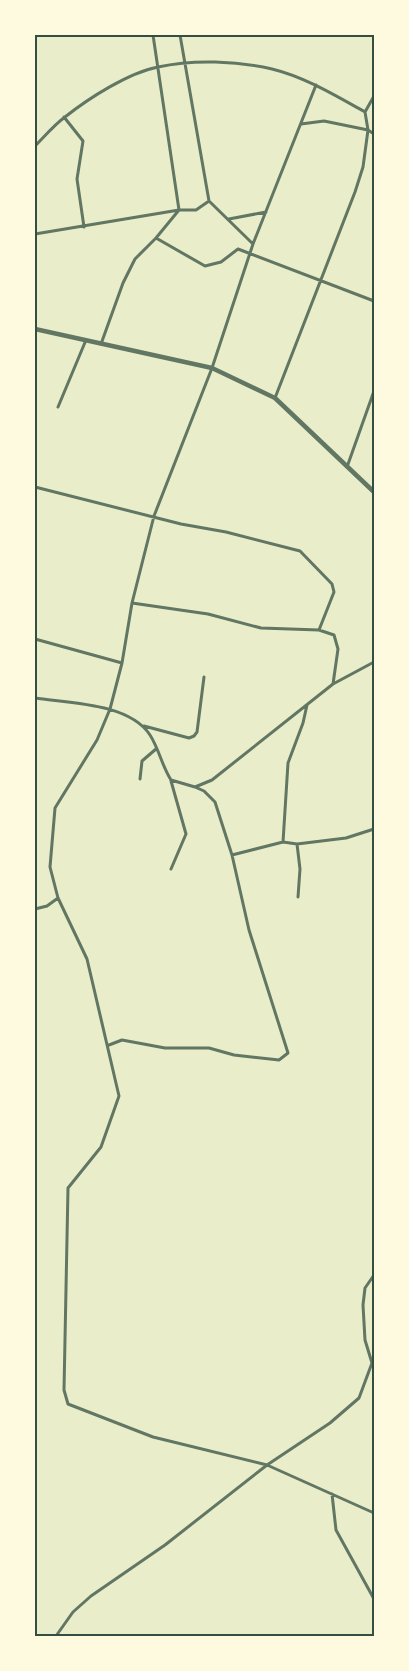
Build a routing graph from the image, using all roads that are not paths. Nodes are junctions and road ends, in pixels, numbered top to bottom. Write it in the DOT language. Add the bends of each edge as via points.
graph roads {
  1 [pos="153,35"];
  2 [pos="180,35"];
  3 [pos="185,64"];
  4 [pos="158,67"];
  5 [pos="316,86"];
  6 [pos="374,96"];
  7 [pos="365,112"];
  8 [pos="64,117"];
  9 [pos="301,124"];
  10 [pos="368,130"];
  11 [pos="374,134"];
  12 [pos="35,146"];
  13 [pos="209,201"];
  14 [pos="179,210"];
  15 [pos="266,212"];
  16 [pos="228,220"];
  17 [pos="84,227"];
  18 [pos="35,234"];
  19 [pos="156,238"];
  20 [pos="253,244"];
  21 [pos="251,254"];
  22 [pos="319,282"];
  23 [pos="374,301"];
  24 [pos="35,329"];
  25 [pos="86,340"];
  26 [pos="101,344"];
  27 [pos="212,368"];
  28 [pos="374,391"];
  29 [pos="275,398"];
  30 [pos="58,407"];
  31 [pos="347,466"];
  32 [pos="35,487"];
  33 [pos="374,492"];
  34 [pos="154,516"];
  35 [pos="132,603"];
  36 [pos="319,630"];
  37 [pos="35,640"];
  38 [pos="374,662"];
  39 [pos="122,663"];
  40 [pos="204,677"];
  41 [pos="332,684"];
  42 [pos="35,698"];
  43 [pos="307,705"];
  44 [pos="110,709"];
  45 [pos="143,726"];
  46 [pos="156,750"];
  47 [pos="140,779"];
  48 [pos="171,780"];
  49 [pos="195,787"];
  50 [pos="374,829"];
  51 [pos="283,842"];
  52 [pos="297,844"];
  53 [pos="232,855"];
  54 [pos="170,869"];
  55 [pos="298,897"];
  56 [pos="58,898"];
  57 [pos="35,909"];
  58 [pos="108,1045"];
  59 [pos="374,1275"];
  60 [pos="373,1362"];
  61 [pos="267,1465"];
  62 [pos="332,1494"];
  63 [pos="374,1513"];
  64 [pos="374,1599"];
  65 [pos="56,1636"];
  1 -- 4 [label="street"];
  2 -- 3 [label="street"];
  3 -- 4 [label="street"];
  3 -- 5 [label="street" via="231,63 273,69"];
  3 -- 13 [label="street"];
  4 -- 8 [label="street" via="116,84"];
  4 -- 14 [label="street"];
  5 -- 7 [label="street"];
  5 -- 9 [label="street"];
  6 -- 7 [label="street"];
  7 -- 10 [label="street"];
  8 -- 12 [label="street"];
  8 -- 17 [label="street" via="83,141 77,179"];
  9 -- 10 [label="street" via="324,121"];
  9 -- 15 [label="street"];
  10 -- 11 [label="street"];
  10 -- 22 [label="street" via="358,184"];
  13 -- 14 [label="street" via="196,210"];
  13 -- 16 [label="street"];
  14 -- 17 [label="street"];
  14 -- 19 [label="street"];
  15 -- 16 [label="street"];
  15 -- 20 [label="street"];
  16 -- 20 [label="street"];
  17 -- 18 [label="street"];
  19 -- 21 [label="street" via="205,266 221,262 238,249"];
  19 -- 26 [label="street" via="135,258"];
  20 -- 21 [label="street"];
  21 -- 22 [label="street"];
  21 -- 27 [label="street"];
  22 -- 23 [label="street"];
  22 -- 29 [label="street"];
  24 -- 25 [label="street"];
  25 -- 26 [label="street"];
  25 -- 30 [label="street"];
  26 -- 27 [label="street"];
  27 -- 29 [label="street"];
  27 -- 34 [label="street"];
  28 -- 31 [label="street"];
  29 -- 31 [label="street"];
  31 -- 33 [label="street"];
  32 -- 34 [label="street"];
  34 -- 35 [label="street"];
  34 -- 36 [label="street" via="300,551 332,584 334,592"];
  35 -- 36 [label="street" via="208,614 261,628"];
  35 -- 39 [label="street"];
  36 -- 41 [label="street" via="334,635 338,649"];
  37 -- 39 [label="street"];
  38 -- 41 [label="street"];
  39 -- 44 [label="street"];
  40 -- 45 [label="street" via="194,736 189,738"];
  41 -- 43 [label="street"];
  42 -- 44 [label="street"];
  43 -- 49 [label="street" via="212,780"];
  43 -- 51 [label="street" via="288,763"];
  44 -- 45 [label="street"];
  44 -- 56 [label="street" via="96,740 55,808 50,867"];
  45 -- 46 [label="street"];
  46 -- 47 [label="street" via="142,761"];
  46 -- 48 [label="street"];
  48 -- 49 [label="street"];
  48 -- 54 [label="street" via="186,834"];
  49 -- 53 [label="street" via="215,802"];
  50 -- 52 [label="street" via="346,838"];
  51 -- 52 [label="street"];
  51 -- 53 [label="street"];
  52 -- 55 [label="street" via="300,869"];
  53 -- 58 [label="street" via="249,930 288,1053 279,1060 234,1055 209,1048 165,1048 122,1040"];
  56 -- 57 [label="street" via="48,906"];
  56 -- 58 [label="street" via="88,959"];
  58 -- 61 [label="street" via="119,1096 101,1147 68,1188 64,1390 68,1404 153,1437"];
  59 -- 60 [label="street" via="365,1288 363,1305 364,1340"];
  60 -- 61 [label="street" via="359,1398 330,1423"];
  61 -- 62 [label="street"];
  61 -- 65 [label="street" via="165,1545 90,1596 73,1612"];
  62 -- 63 [label="street"];
  62 -- 64 [label="street" via="336,1530"];
}
